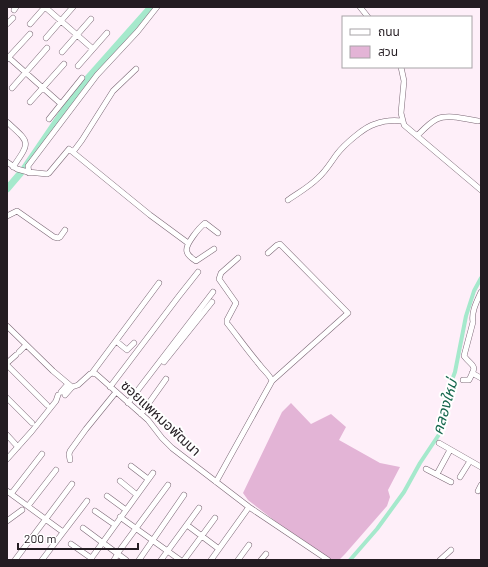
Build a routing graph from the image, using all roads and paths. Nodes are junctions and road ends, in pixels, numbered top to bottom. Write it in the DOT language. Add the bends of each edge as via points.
graph roads {
  1 [pos="45,7"];
  2 [pos="73,7"];
  3 [pos="157,7"];
  4 [pos="360,7"];
  5 [pos="367,16"];
  6 [pos="13,18"];
  7 [pos="91,18"];
  8 [pos="61,21"];
  9 [pos="7,24"];
  10 [pos="30,24"];
  11 [pos="107,33"];
  12 [pos="30,34"];
  13 [pos="77,35"];
  14 [pos="46,38"];
  15 [pos="47,48"];
  16 [pos="93,49"];
  17 [pos="62,52"];
  18 [pos="8,58"];
  19 [pos="64,64"];
  20 [pos="78,66"];
  21 [pos="136,68"];
  22 [pos="401,68"];
  23 [pos="26,72"];
  24 [pos="82,78"];
  25 [pos="43,87"];
  26 [pos="12,88"];
  27 [pos="30,102"];
  28 [pos="61,104"];
  29 [pos="402,117"];
  30 [pos="49,119"];
  31 [pos="478,121"];
  32 [pos="7,122"];
  33 [pos="417,136"];
  34 [pos="73,152"];
  35 [pos="7,162"];
  36 [pos="15,168"];
  37 [pos="28,172"];
  38 [pos="481,190"];
  39 [pos="288,200"];
  40 [pos="7,216"];
  41 [pos="65,230"];
  42 [pos="218,232"];
  43 [pos="188,243"];
  44 [pos="214,249"];
  45 [pos="268,253"];
  46 [pos="238,258"];
  47 [pos="198,272"];
  48 [pos="159,283"];
  49 [pos="213,292"];
  50 [pos="481,292"];
  51 [pos="212,302"];
  52 [pos="7,326"];
  53 [pos="116,342"];
  54 [pos="134,343"];
  55 [pos="26,345"];
  56 [pos="7,364"];
  57 [pos="92,373"];
  58 [pos="472,373"];
  59 [pos="481,378"];
  60 [pos="166,379"];
  61 [pos="463,380"];
  62 [pos="272,382"];
  63 [pos="70,386"];
  64 [pos="110,387"];
  65 [pos="116,392"];
  66 [pos="7,398"];
  67 [pos="129,404"];
  68 [pos="46,405"];
  69 [pos="141,414"];
  70 [pos="32,423"];
  71 [pos="7,435"];
  72 [pos="439,443"];
  73 [pos="18,447"];
  74 [pos="450,450"];
  75 [pos="42,454"];
  76 [pos="7,458"];
  77 [pos="70,460"];
  78 [pos="470,461"];
  79 [pos="131,466"];
  80 [pos="481,467"];
  81 [pos="426,468"];
  82 [pos="56,470"];
  83 [pos="153,473"];
  84 [pos="436,474"];
  85 [pos="460,477"];
  86 [pos="148,479"];
  87 [pos="120,481"];
  88 [pos="216,482"];
  89 [pos="451,482"];
  90 [pos="72,484"];
  91 [pos="168,485"];
  92 [pos="481,485"];
  93 [pos="478,490"];
  94 [pos="9,492"];
  95 [pos="137,494"];
  96 [pos="184,495"];
  97 [pos="108,496"];
  98 [pos="87,501"];
  99 [pos="28,506"];
  100 [pos="249,507"];
  101 [pos="199,508"];
  102 [pos="22,510"];
  103 [pos="126,510"];
  104 [pos="95,511"];
  105 [pos="120,517"];
  106 [pos="215,518"];
  107 [pos="45,519"];
  108 [pos="7,521"];
  109 [pos="115,525"];
  110 [pos="187,525"];
  111 [pos="83,528"];
  112 [pos="136,529"];
  113 [pos="63,532"];
  114 [pos="203,536"];
  115 [pos="153,541"];
  116 [pos="102,543"];
  117 [pos="71,544"];
  118 [pos="249,545"];
  119 [pos="219,549"];
  120 [pos="451,550"];
  121 [pos="168,552"];
  122 [pos="117,554"];
  123 [pos="266,554"];
  124 [pos="90,559"];
  125 [pos="14,560"];
  126 [pos="42,560"];
  127 [pos="114,560"];
  128 [pos="126,560"];
  129 [pos="139,560"];
  130 [pos="161,560"];
  131 [pos="180,560"];
  132 [pos="184,560"];
  133 [pos="211,560"];
  134 [pos="238,560"];
  135 [pos="261,560"];
  136 [pos="328,560"];
  137 [pos="440,560"];
  1 -- 8 [label="street"];
  1 -- 10 [label="street"];
  2 -- 8 [label="street"];
  3 -- 37 [label="street" via="89,85 28,166"];
  4 -- 5 [label="street"];
  6 -- 9 [label="street"];
  7 -- 13 [label="street"];
  8 -- 13 [label="street"];
  8 -- 14 [label="street"];
  11 -- 16 [label="street"];
  12 -- 18 [label="street"];
  13 -- 16 [label="street"];
  13 -- 17 [label="street"];
  15 -- 23 [label="street"];
  16 -- 20 [label="street"];
  18 -- 23 [label="street"];
  19 -- 25 [label="street"];
  21 -- 34 [label="street" via="113,91"];
  22 -- 29 [label="street" via="404,81"];
  23 -- 25 [label="street"];
  23 -- 26 [label="street"];
  24 -- 28 [label="street"];
  25 -- 27 [label="street"];
  25 -- 28 [label="street"];
  28 -- 30 [label="street"];
  29 -- 33 [label="street" via="406,128"];
  29 -- 39 [label="street" via="369,127 346,144 318,178"];
  31 -- 33 [label="street" via="446,117 430,124"];
  32 -- 36 [label="street" via="26,142"];
  33 -- 38 [label="street"];
  34 -- 37 [label="street" via="69,149 47,174"];
  34 -- 43 [label="street"];
  35 -- 36 [label="street"];
  36 -- 37 [label="street"];
  40 -- 41 [label="street" via="17,210 58,238"];
  42 -- 43 [label="street" via="205,223"];
  43 -- 44 [label="street" via="186,251 196,261"];
  45 -- 62 [label="street" via="280,244 348,313"];
  46 -- 62 [label="street" via="221,273 219,279 236,303 227,323"];
  47 -- 64 [label="street"];
  48 -- 53 [label="street"];
  49 -- 67 [label="street"];
  50 -- 58 [label="street" via="472,318 464,356 474,366"];
  51 -- 67 [label="street"];
  52 -- 55 [label="street"];
  53 -- 54 [label="street" via="127,350"];
  53 -- 57 [label="street"];
  55 -- 56 [label="street"];
  55 -- 63 [label="street"];
  56 -- 68 [label="street"];
  57 -- 63 [label="street" via="78,385"];
  57 -- 64 [label="street, ซอยแพหมอพัฒนา"];
  58 -- 59 [label="street"];
  58 -- 61 [label="street" via="469,380"];
  60 -- 69 [label="street"];
  62 -- 88 [label="street"];
  63 -- 73 [label="street"];
  64 -- 65 [label="street, ซอยแพหมอพัฒนา"];
  65 -- 67 [label="street, ซอยแพหมอพัฒนา"];
  65 -- 77 [label="street" via="70,451"];
  66 -- 70 [label="street"];
  67 -- 69 [label="street, ซอยแพหมอพัฒนา"];
  69 -- 88 [label="street, ซอยแพหมอพัฒนา" via="166,442"];
  71 -- 73 [label="street"];
  72 -- 74 [label="street"];
  73 -- 76 [label="street"];
  74 -- 78 [label="street"];
  74 -- 84 [label="street"];
  75 -- 94 [label="street"];
  78 -- 80 [label="street"];
  78 -- 85 [label="street"];
  79 -- 86 [label="street"];
  81 -- 84 [label="street"];
  82 -- 99 [label="street"];
  83 -- 86 [label="street"];
  84 -- 89 [label="street"];
  86 -- 95 [label="street"];
  87 -- 95 [label="street"];
  88 -- 100 [label="street, ซอยแพหมอพัฒนา"];
  90 -- 107 [label="street"];
  91 -- 112 [label="street"];
  92 -- 93 [label="street"];
  94 -- 99 [label="street"];
  95 -- 103 [label="street"];
  96 -- 115 [label="street"];
  97 -- 103 [label="street"];
  98 -- 113 [label="street"];
  99 -- 107 [label="street"];
  100 -- 119 [label="street"];
  100 -- 136 [label="street, ซอยแพหมอพัฒนา"];
  101 -- 110 [label="street"];
  102 -- 108 [label="street"];
  103 -- 105 [label="street"];
  104 -- 109 [label="street"];
  105 -- 109 [label="street"];
  105 -- 112 [label="street"];
  106 -- 114 [label="street"];
  107 -- 113 [label="street"];
  107 -- 125 [label="street"];
  109 -- 116 [label="street"];
  110 -- 114 [label="street"];
  110 -- 121 [label="street"];
  111 -- 116 [label="street"];
  112 -- 115 [label="street"];
  112 -- 122 [label="street"];
  113 -- 126 [label="street"];
  114 -- 119 [label="street"];
  114 -- 132 [label="street"];
  115 -- 121 [label="street"];
  115 -- 129 [label="street"];
  116 -- 122 [label="street"];
  116 -- 124 [label="street"];
  117 -- 124 [label="street"];
  118 -- 134 [label="street"];
  119 -- 133 [label="street"];
  120 -- 137 [label="street"];
  121 -- 130 [label="street"];
  121 -- 131 [label="street"];
  122 -- 127 [label="street"];
  122 -- 128 [label="street"];
  123 -- 135 [label="street"];
}
